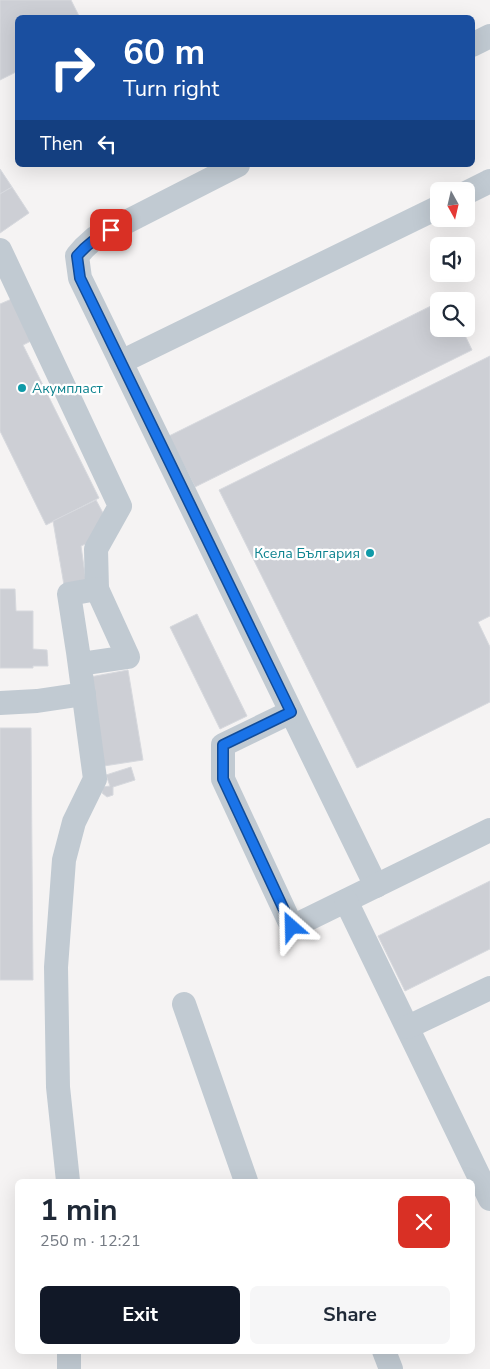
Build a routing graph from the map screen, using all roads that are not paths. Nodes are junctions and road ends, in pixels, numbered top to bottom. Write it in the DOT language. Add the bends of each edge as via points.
graph roads {
  1 [pos="490,36"];
  2 [pos="475,44"];
  3 [pos="234,167"];
  4 [pos="490,181"];
  5 [pos="475,188"];
  6 [pos="430,210"];
  7 [pos="0,250"];
  8 [pos="9,293"];
  9 [pos="121,362"];
  10 [pos="97,589"];
  11 [pos="80,664"];
  12 [pos="84,694"];
  13 [pos="0,703"];
  14 [pos="291,712"];
  15 [pos="490,830"];
  16 [pos="376,886"];
  17 [pos="346,901"];
  18 [pos="490,988"];
  19 [pos="184,1004"];
  20 [pos="408,1027"];
  21 [pos="68,1179"];
  22 [pos="245,1179"];
  23 [pos="490,1199"];
  24 [pos="69,1354"];
  25 [pos="385,1354"];
  26 [pos="69,1369"];
  27 [pos="392,1369"];
  1 -- 2 [label="lane"];
  3 -- 9 [label="lane" via="95,238 77,256 80,278"];
  4 -- 5 [label="lane"];
  6 -- 9 [label="lane"];
  7 -- 8 [label="lane"];
  8 -- 10 [label="lane" via="120,506 96,549"];
  9 -- 14 [label="lane"];
  10 -- 11 [label="lane" via="69,594"];
  10 -- 11 [label="lane" via="128,657"];
  11 -- 12 [label="lane"];
  12 -- 13 [label="lane"];
  12 -- 21 [label="lane" via="95,778 74,822 64,860 56,967 58,1087"];
  14 -- 16 [label="lane"];
  14 -- 17 [label="lane" via="223,745 223,779 292,927"];
  15 -- 16 [label="lane"];
  16 -- 17 [label="lane"];
  17 -- 20 [label="lane"];
  18 -- 20 [label="lane"];
  19 -- 22 [label="lane"];
  20 -- 23 [label="lane"];
  24 -- 26 [label="lane"];
  25 -- 27 [label="lane"];
}
